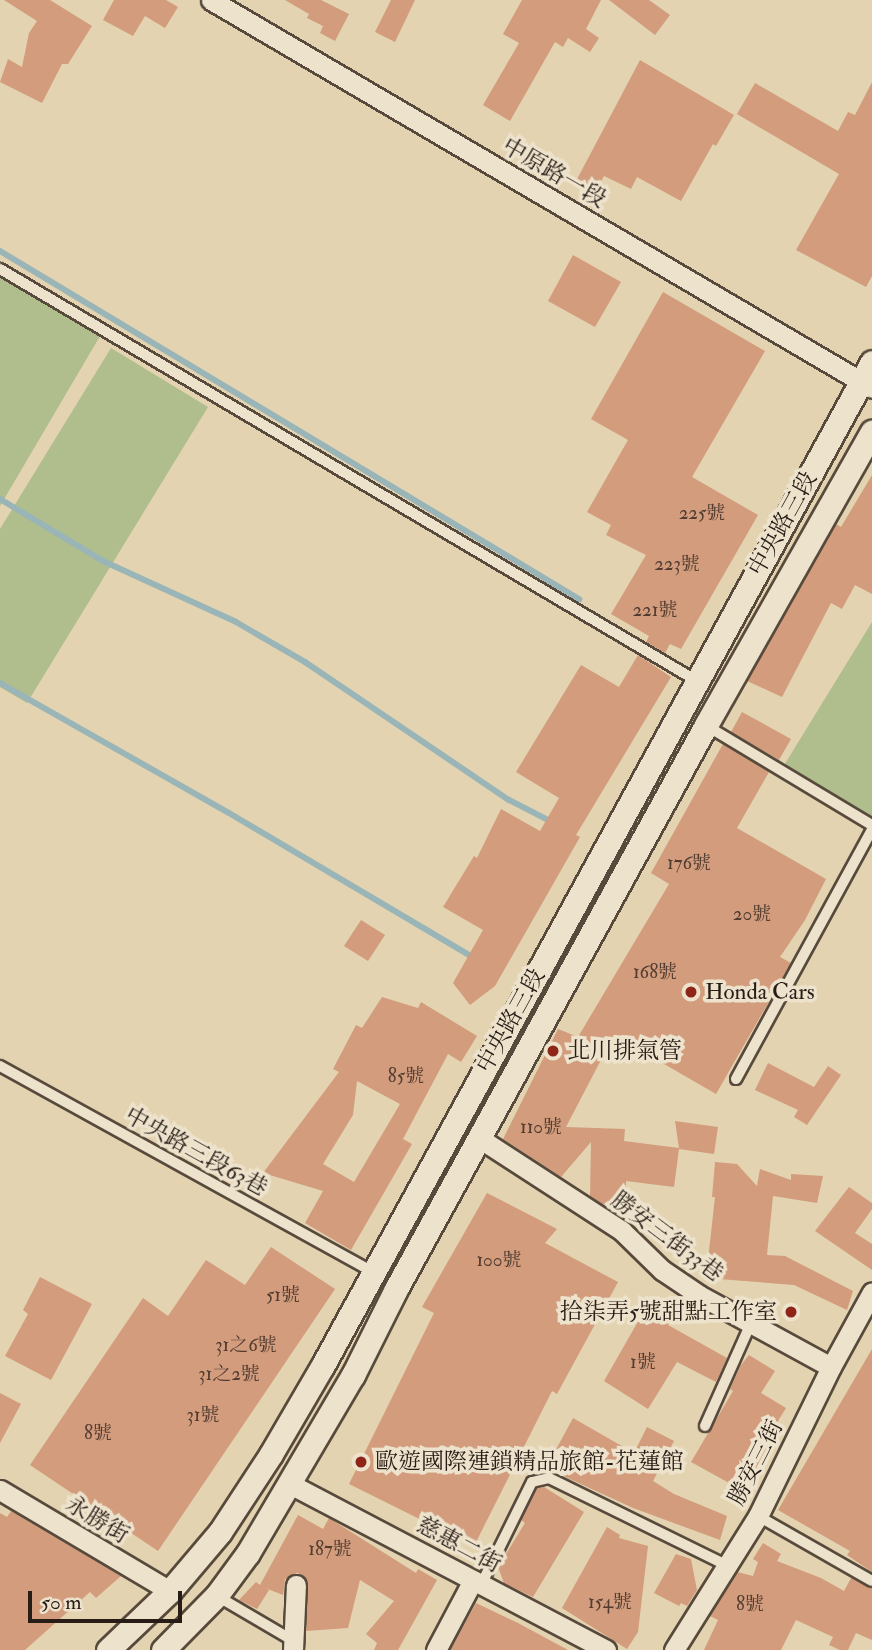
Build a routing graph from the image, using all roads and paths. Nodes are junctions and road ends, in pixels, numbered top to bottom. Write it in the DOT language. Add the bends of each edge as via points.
graph roads {
  1 [pos="211,0"];
  2 [pos="0,269"];
  3 [pos="868,377"];
  4 [pos="872,432"];
  5 [pos="697,681"];
  6 [pos="706,725"];
  7 [pos="872,825"];
  8 [pos="872,830"];
  9 [pos="0,1066"];
  10 [pos="736,1079"];
  11 [pos="479,1138"];
  12 [pos="373,1272"];
  13 [pos="872,1292"];
  14 [pos="751,1323"];
  15 [pos="831,1367"];
  16 [pos="705,1426"];
  17 [pos="290,1484"];
  18 [pos="0,1490"];
  19 [pos="758,1516"];
  20 [pos="728,1567"];
  21 [pos="872,1581"];
  22 [pos="477,1582"];
  23 [pos="296,1585"];
  24 [pos="170,1591"];
  25 [pos="217,1595"];
  26 [pos="293,1645"];
  27 [pos="108,1650"];
  28 [pos="163,1650"];
  29 [pos="436,1650"];
  30 [pos="606,1650"];
  31 [pos="674,1650"];
  1 -- 3 [label="street, 中原路一段"];
  2 -- 5 [label="lane"];
  3 -- 5 [label="street, 中央路三段"];
  4 -- 6 [label="street, 中央路三段"];
  5 -- 12 [label="street, 中央路三段"];
  6 -- 7 [label="lane"];
  6 -- 11 [label="street, 中央路三段"];
  8 -- 10 [label="lane"];
  9 -- 12 [label="lane, 中央路三段63巷"];
  11 -- 14 [label="street, 勝安三街33巷" via="622,1231 662,1270"];
  11 -- 17 [label="street, 中央路三段"];
  12 -- 24 [label="street, 中央路三段" via="271,1454 220,1532"];
  13 -- 15 [label="street, 勝安三街"];
  14 -- 15 [label="street, 勝安三街33巷"];
  14 -- 16 [label="lane"];
  15 -- 19 [label="street, 勝安三街"];
  17 -- 22 [label="street, 慈惠二街"];
  17 -- 25 [label="street, 中央路三段"];
  18 -- 24 [label="street, 永勝街"];
  19 -- 20 [label="street, 勝安三街"];
  19 -- 21 [label="lane"];
  20 -- 22 [label="lane" via="549,1478 531,1482"];
  20 -- 31 [label="street, 勝安三街"];
  22 -- 29 [label="street"];
  22 -- 30 [label="street, 慈惠二街"];
  23 -- 26 [label="street"];
  24 -- 27 [label="street, 中央路三段"];
  25 -- 26 [label="lane"];
  25 -- 28 [label="street, 中央路三段"];
}
